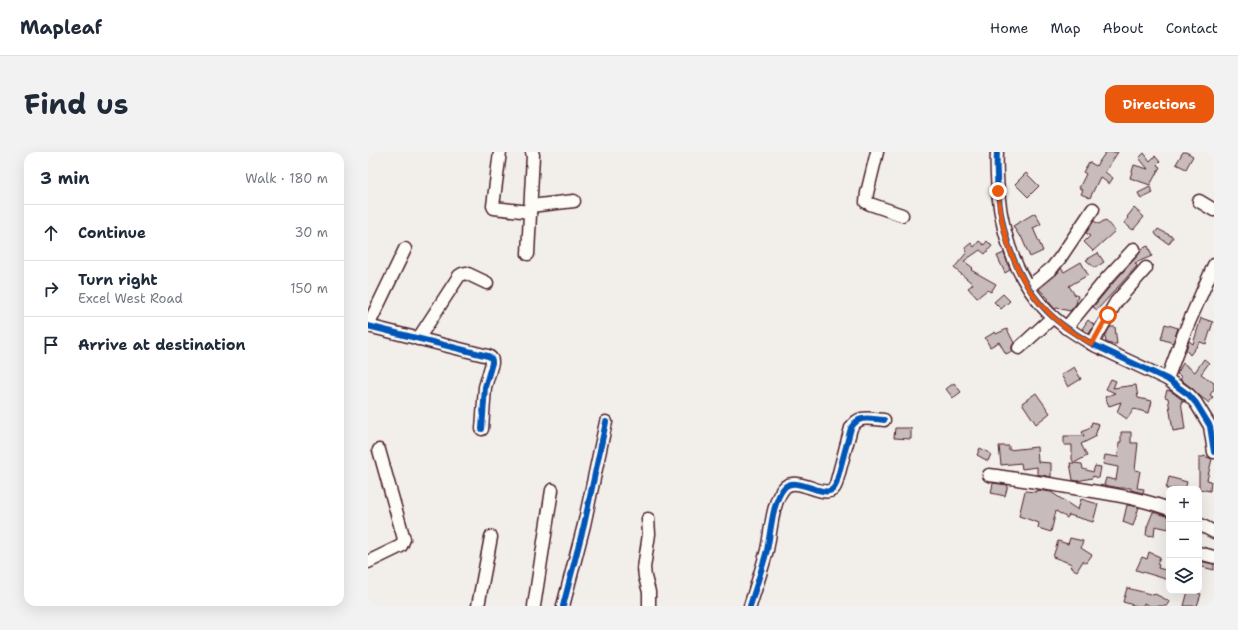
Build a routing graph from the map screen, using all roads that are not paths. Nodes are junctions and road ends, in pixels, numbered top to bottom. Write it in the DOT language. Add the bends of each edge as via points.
graph roads {
  1 [pos="500,152"];
  2 [pos="532,152"];
  3 [pos="876,152"];
  4 [pos="997,152"];
  5 [pos="574,201"];
  6 [pos="1199,201"];
  7 [pos="530,209"];
  8 [pos="1093,209"];
  9 [pos="1214,210"];
  10 [pos="902,216"];
  11 [pos="405,249"];
  12 [pos="1134,249"];
  13 [pos="528,254"];
  14 [pos="1214,265"];
  15 [pos="1146,268"];
  16 [pos="487,283"];
  17 [pos="1029,288"];
  18 [pos="1053,317"];
  19 [pos="368,326"];
  20 [pos="1066,328"];
  21 [pos="418,338"];
  22 [pos="1092,344"];
  23 [pos="1019,348"];
  24 [pos="1167,379"];
  25 [pos="884,420"];
  26 [pos="606,422"];
  27 [pos="1212,426"];
  28 [pos="482,429"];
  29 [pos="379,450"];
  30 [pos="1214,452"];
  31 [pos="989,475"];
  32 [pos="552,490"];
  33 [pos="1166,509"];
  34 [pos="648,519"];
  35 [pos="1202,526"];
  36 [pos="1214,532"];
  37 [pos="491,537"];
  38 [pos="1202,554"];
  39 [pos="1214,556"];
  40 [pos="368,562"];
  41 [pos="478,606"];
  42 [pos="534,606"];
  43 [pos="563,606"];
  44 [pos="649,606"];
  45 [pos="750,606"];
  1 -- 7 [label="street" via="494,208"];
  2 -- 7 [label="street"];
  3 -- 10 [label="street" via="866,202"];
  4 -- 17 [label="street" via="996,175 1001,218 1019,272"];
  5 -- 7 [label="street"];
  6 -- 9 [label="street"];
  7 -- 13 [label="street"];
  8 -- 17 [label="street" via="1052,268"];
  11 -- 19 [label="street"];
  12 -- 20 [label="street"];
  14 -- 24 [label="street"];
  15 -- 22 [label="street" via="1116,302"];
  16 -- 21 [label="street" via="466,273 459,276"];
  17 -- 18 [label="street"];
  18 -- 20 [label="street"];
  18 -- 23 [label="street"];
  19 -- 21 [label="street"];
  20 -- 22 [label="street"];
  21 -- 28 [label="street" via="491,358 485,387"];
  22 -- 24 [label="street"];
  24 -- 27 [label="street" via="1193,399"];
  25 -- 45 [label="street" via="868,418 854,422 835,489 826,492 794,484 787,486 780,494"];
  26 -- 43 [label="street" via="584,526"];
  27 -- 30 [label="street"];
  29 -- 40 [label="street" via="404,540 401,546"];
  31 -- 33 [label="street" via="1122,495"];
  32 -- 42 [label="street"];
  34 -- 44 [label="street" via="649,534 644,568 650,592"];
  35 -- 36 [label="street"];
  37 -- 41 [label="street"];
  38 -- 39 [label="street"];
}
